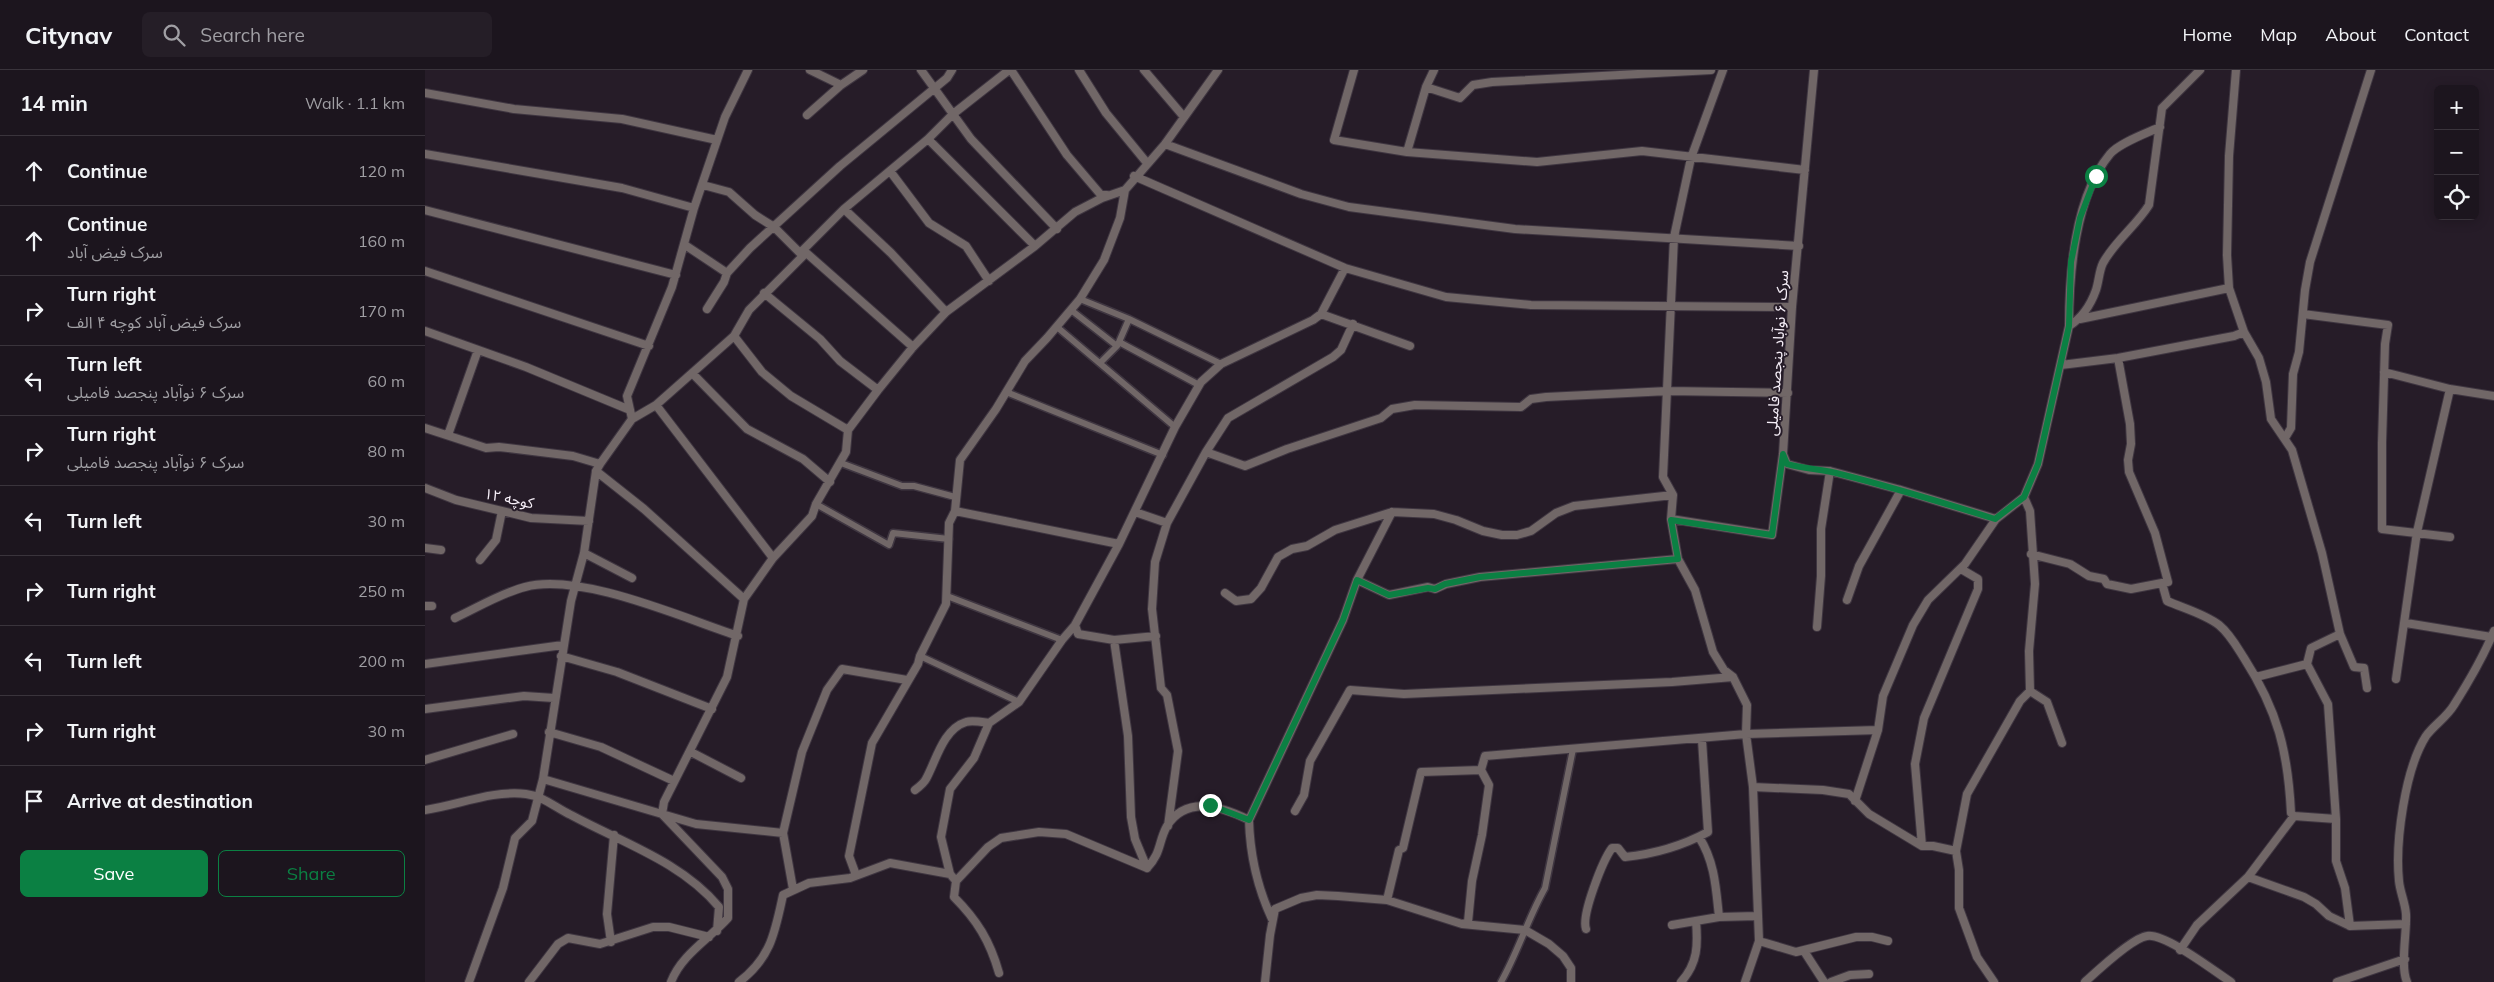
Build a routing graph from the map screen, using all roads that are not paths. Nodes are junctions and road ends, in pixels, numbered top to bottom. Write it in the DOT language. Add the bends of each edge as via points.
graph roads {
  1 [pos="748,70"];
  2 [pos="810,70"];
  3 [pos="863,70"];
  4 [pos="921,70"];
  5 [pos="952,70"];
  6 [pos="1010,70"];
  7 [pos="1079,70"];
  8 [pos="1144,70"];
  9 [pos="1218,70"];
  10 [pos="1354,70"];
  11 [pos="1434,70"];
  12 [pos="1711,70"];
  13 [pos="1723,70"];
  14 [pos="1814,70"];
  15 [pos="2200,70"];
  16 [pos="2236,70"];
  17 [pos="2371,70"];
  18 [pos="841,85"];
  19 [pos="934,87"];
  20 [pos="1426,87"];
  21 [pos="425,92"];
  22 [pos="953,114"];
  23 [pos="807,115"];
  24 [pos="1184,117"];
  25 [pos="2160,127"];
  26 [pos="928,139"];
  27 [pos="717,140"];
  28 [pos="1165,144"];
  29 [pos="1407,152"];
  30 [pos="425,154"];
  31 [pos="1691,158"];
  32 [pos="1147,162"];
  33 [pos="1805,170"];
  34 [pos="890,171"];
  35 [pos="1134,176"];
  36 [pos="703,185"];
  37 [pos="1125,190"];
  38 [pos="1111,194"];
  39 [pos="694,208"];
  40 [pos="845,209"];
  41 [pos="425,210"];
  42 [pos="774,227"];
  43 [pos="1057,229"];
  44 [pos="1674,237"];
  45 [pos="685,245"];
  46 [pos="1035,246"];
  47 [pos="1799,246"];
  48 [pos="803,253"];
  49 [pos="1345,268"];
  50 [pos="425,271"];
  51 [pos="727,273"];
  52 [pos="676,275"];
  53 [pos="989,281"];
  54 [pos="2229,288"];
  55 [pos="765,293"];
  56 [pos="1080,299"];
  57 [pos="1672,306"];
  58 [pos="1792,306"];
  59 [pos="707,309"];
  60 [pos="1071,310"];
  61 [pos="946,312"];
  62 [pos="1321,314"];
  63 [pos="2303,314"];
  64 [pos="1129,319"];
  65 [pos="2081,319"];
  66 [pos="1353,324"];
  67 [pos="2069,326"];
  68 [pos="1057,327"];
  69 [pos="425,330"];
  70 [pos="2244,332"];
  71 [pos="735,336"];
  72 [pos="1118,344"];
  73 [pos="649,346"];
  74 [pos="1409,346"];
  75 [pos="913,347"];
  76 [pos="478,350"];
  77 [pos="2118,358"];
  78 [pos="1100,363"];
  79 [pos="1221,364"];
  80 [pos="2061,365"];
  81 [pos="2384,372"];
  82 [pos="693,374"];
  83 [pos="1199,385"];
  84 [pos="2450,389"];
  85 [pos="878,390"];
  86 [pos="1669,391"];
  87 [pos="1006,392"];
  88 [pos="1788,393"];
  89 [pos="2494,396"];
  90 [pos="657,405"];
  91 [pos="630,410"];
  92 [pos="633,419"];
  93 [pos="1175,427"];
  94 [pos="425,428"];
  95 [pos="848,430"];
  96 [pos="448,436"];
  97 [pos="2285,438"];
  98 [pos="1206,452"];
  99 [pos="1783,454"];
  100 [pos="1163,455"];
  101 [pos="841,463"];
  102 [pos="598,467"];
  103 [pos="1830,471"];
  104 [pos="830,482"];
  105 [pos="425,488"];
  106 [pos="1901,490"];
  107 [pos="1673,495"];
  108 [pos="955,497"];
  109 [pos="2024,497"];
  110 [pos="815,504"];
  111 [pos="502,511"];
  112 [pos="955,511"];
  113 [pos="1135,512"];
  114 [pos="1392,512"];
  115 [pos="1995,519"];
  116 [pos="1671,520"];
  117 [pos="589,521"];
  118 [pos="1167,523"];
  119 [pos="2417,532"];
  120 [pos="2450,537"];
  121 [pos="949,539"];
  122 [pos="1119,544"];
  123 [pos="425,548"];
  124 [pos="441,550"];
  125 [pos="585,553"];
  126 [pos="2031,554"];
  127 [pos="773,558"];
  128 [pos="1678,559"];
  129 [pos="480,560"];
  130 [pos="1961,569"];
  131 [pos="632,578"];
  132 [pos="1357,580"];
  133 [pos="2162,583"];
  134 [pos="576,584"];
  135 [pos="1225,592"];
  136 [pos="947,596"];
  137 [pos="744,598"];
  138 [pos="1847,600"];
  139 [pos="455,618"];
  140 [pos="2406,623"];
  141 [pos="1075,625"];
  142 [pos="1817,627"];
  143 [pos="2340,634"];
  144 [pos="2493,634"];
  145 [pos="737,636"];
  146 [pos="1156,636"];
  147 [pos="1061,640"];
  148 [pos="1113,640"];
  149 [pos="563,646"];
  150 [pos="561,656"];
  151 [pos="920,656"];
  152 [pos="425,664"];
  153 [pos="2307,664"];
  154 [pos="1733,677"];
  155 [pos="2256,677"];
  156 [pos="2397,679"];
  157 [pos="907,680"];
  158 [pos="2367,688"];
  159 [pos="2030,691"];
  160 [pos="554,698"];
  161 [pos="1019,702"];
  162 [pos="425,709"];
  163 [pos="712,709"];
  164 [pos="989,723"];
  165 [pos="1878,730"];
  166 [pos="549,732"];
  167 [pos="513,734"];
  168 [pos="1746,734"];
  169 [pos="1702,740"];
  170 [pos="2062,743"];
  171 [pos="1573,749"];
  172 [pos="691,752"];
  173 [pos="425,760"];
  174 [pos="1481,770"];
  175 [pos="741,778"];
  176 [pos="543,779"];
  177 [pos="674,782"];
  178 [pos="1753,787"];
  179 [pos="915,790"];
  180 [pos="538,796"];
  181 [pos="1855,801"];
  182 [pos="425,810"];
  183 [pos="1295,811"];
  184 [pos="662,814"];
  185 [pos="2294,816"];
  186 [pos="2336,819"];
  187 [pos="1249,820"];
  188 [pos="1168,826"];
  189 [pos="783,833"];
  190 [pos="614,835"];
  191 [pos="1699,837"];
  192 [pos="1922,846"];
  193 [pos="1933,846"];
  194 [pos="1956,851"];
  195 [pos="1934,855"];
  196 [pos="1147,868"];
  197 [pos="857,875"];
  198 [pos="2248,877"];
  199 [pos="953,878"];
  200 [pos="793,889"];
  201 [pos="1387,900"];
  202 [pos="1757,916"];
  203 [pos="1719,917"];
  204 [pos="1272,919"];
  205 [pos="1696,921"];
  206 [pos="1462,924"];
  207 [pos="2407,924"];
  208 [pos="1672,925"];
  209 [pos="2350,926"];
  210 [pos="1587,929"];
  211 [pos="1525,930"];
  212 [pos="717,931"];
  213 [pos="709,938"];
  214 [pos="1759,941"];
  215 [pos="1887,941"];
  216 [pos="611,942"];
  217 [pos="2180,950"];
  218 [pos="1803,951"];
  219 [pos="2405,959"];
  220 [pos="999,973"];
  221 [pos="1869,974"];
  222 [pos="469,982"];
  223 [pos="529,982"];
  224 [pos="671,982"];
  225 [pos="739,982"];
  226 [pos="1265,982"];
  227 [pos="1501,982"];
  228 [pos="1571,982"];
  229 [pos="1681,982"];
  230 [pos="1745,982"];
  231 [pos="1823,982"];
  232 [pos="1831,982"];
  233 [pos="1994,982"];
  234 [pos="2085,982"];
  235 [pos="2231,982"];
  236 [pos="2337,982"];
  237 [pos="2407,982"];
  1 -- 27 [label="street"];
  2 -- 18 [label="street"];
  3 -- 18 [label="street"];
  4 -- 19 [label="street"];
  5 -- 19 [label="street"];
  6 -- 22 [label="street"];
  6 -- 38 [label="street" via="1067,155 1101,195"];
  7 -- 32 [label="street" via="1106,113"];
  8 -- 24 [label="street"];
  9 -- 24 [label="street"];
  10 -- 29 [label="street" via="1334,140"];
  11 -- 20 [label="street"];
  12 -- 20 [label="street" via="1492,82 1473,85 1460,98"];
  13 -- 31 [label="street"];
  14 -- 33 [label="street, سرک ۶ نوآباد پنجصد فامیلی"];
  15 -- 25 [label="street" via="2162,108"];
  16 -- 54 [label="street" via="2229,156"];
  17 -- 63 [label="street" via="2310,262"];
  18 -- 23 [label="street"];
  19 -- 22 [label="street"];
  19 -- 42 [label="street"];
  20 -- 29 [label="street"];
  21 -- 27 [label="street" via="514,109 622,119"];
  22 -- 26 [label="street"];
  22 -- 43 [label="street" via="971,139"];
  24 -- 28 [label="street"];
  25 -- 65 [label="street" via="2149,205 2102,265 2096,291"];
  25 -- 67 [label="street" via="2111,153 2096,176 2080,218 2071,262"];
  26 -- 34 [label="street"];
  26 -- 46 [label="street"];
  27 -- 36 [label="street"];
  28 -- 32 [label="street"];
  28 -- 44 [label="street" via="1301,194 1349,207 1515,228"];
  29 -- 31 [label="street" via="1537,162 1642,151"];
  30 -- 39 [label="street" via="621,188"];
  31 -- 33 [label="street"];
  31 -- 44 [label="street"];
  32 -- 35 [label="street"];
  33 -- 47 [label="street, سرک ۶ نوآباد پنجصد فامیلی"];
  34 -- 40 [label="street"];
  34 -- 53 [label="street" via="929,222 966,246"];
  35 -- 37 [label="street"];
  35 -- 49 [label="street"];
  36 -- 39 [label="street"];
  36 -- 42 [label="street" via="729,192"];
  37 -- 38 [label="street"];
  37 -- 56 [label="street" via="1120,218 1104,260"];
  38 -- 43 [label="street" via="1075,212"];
  39 -- 45 [label="street"];
  40 -- 48 [label="street"];
  40 -- 61 [label="street"];
  41 -- 52 [label="street"];
  42 -- 48 [label="street"];
  42 -- 51 [label="street"];
  43 -- 46 [label="street"];
  44 -- 47 [label="street"];
  44 -- 57 [label="street"];
  45 -- 51 [label="street"];
  45 -- 52 [label="street"];
  46 -- 53 [label="street"];
  47 -- 58 [label="street, سرک ۶ نوآباد پنجصد فامیلی"];
  48 -- 55 [label="street"];
  48 -- 75 [label="street"];
  49 -- 57 [label="street" via="1446,297 1531,305"];
  49 -- 62 [label="street"];
  50 -- 73 [label="street"];
  51 -- 59 [label="street"];
  52 -- 73 [label="street"];
  53 -- 61 [label="street"];
  54 -- 65 [label="street"];
  54 -- 70 [label="street"];
  55 -- 71 [label="street" via="749,310"];
  55 -- 85 [label="street" via="820,339 840,361"];
  56 -- 60 [label="street"];
  56 -- 64 [label="street"];
  57 -- 58 [label="street"];
  57 -- 86 [label="street"];
  58 -- 88 [label="street, سرک ۶ نوآباد پنجصد فامیلی"];
  60 -- 68 [label="street"];
  60 -- 72 [label="street"];
  61 -- 75 [label="street"];
  62 -- 66 [label="street"];
  62 -- 79 [label="street"];
  63 -- 81 [label="street" via="2388,325"];
  63 -- 97 [label="street" via="2293,374 2291,428"];
  64 -- 72 [label="street"];
  64 -- 79 [label="street"];
  65 -- 67 [label="street"];
  66 -- 74 [label="street"];
  66 -- 98 [label="street" via="1341,350 1228,418"];
  67 -- 80 [label="street"];
  68 -- 78 [label="street"];
  68 -- 87 [label="street" via="1025,361"];
  69 -- 76 [label="street"];
  70 -- 77 [label="street"];
  70 -- 97 [label="street" via="2259,358 2271,419"];
  71 -- 82 [label="street"];
  71 -- 95 [label="street" via="762,372 791,396"];
  72 -- 78 [label="street"];
  72 -- 83 [label="street"];
  73 -- 91 [label="street" via="627,396"];
  75 -- 85 [label="street"];
  76 -- 91 [label="street"];
  76 -- 96 [label="street"];
  77 -- 80 [label="street"];
  77 -- 133 [label="street" via="2130,424 2129,472 2155,533 2168,582"];
  78 -- 93 [label="street"];
  79 -- 83 [label="street"];
  80 -- 109 [label="street" via="2038,464"];
  81 -- 84 [label="street"];
  81 -- 119 [label="street" via="2382,529"];
  82 -- 90 [label="street"];
  82 -- 104 [label="street" via="747,429 803,459"];
  83 -- 93 [label="street"];
  84 -- 89 [label="street"];
  84 -- 119 [label="street"];
  85 -- 95 [label="street"];
  86 -- 88 [label="street"];
  86 -- 98 [label="street" via="1546,397 1531,399 1521,406 1415,405 1392,409 1381,418 1287,448 1245,466"];
  86 -- 107 [label="street" via="1663,477"];
  87 -- 100 [label="street"];
  87 -- 108 [label="street" via="960,460"];
  88 -- 99 [label="street, سرک ۶ نوآباد پنجصد فامیلی"];
  90 -- 92 [label="street"];
  90 -- 127 [label="street"];
  91 -- 92 [label="street"];
  92 -- 102 [label="street"];
  93 -- 100 [label="street"];
  94 -- 96 [label="street"];
  95 -- 101 [label="street" via="846,452"];
  96 -- 102 [label="street" via="486,448 573,456"];
  97 -- 143 [label="street" via="2292,450 2322,553"];
  98 -- 118 [label="street"];
  99 -- 103 [label="street" via="1787,464"];
  99 -- 116 [label="street, سرک ۶ نوآباد پنجصد فامیلی" via="1772,535"];
  100 -- 113 [label="street"];
  101 -- 104 [label="street"];
  101 -- 108 [label="street" via="902,486"];
  102 -- 117 [label="street"];
  102 -- 137 [label="street"];
  103 -- 106 [label="street"];
  103 -- 142 [label="street" via="1821,529"];
  104 -- 110 [label="street"];
  105 -- 111 [label="street, کوچه ۱۲" via="456,500"];
  106 -- 115 [label="street"];
  106 -- 138 [label="street" via="1859,566"];
  107 -- 114 [label="street" via="1574,506 1556,513 1531,531 1517,535 1483,531 1433,514"];
  107 -- 116 [label="street"];
  108 -- 112 [label="street"];
  109 -- 115 [label="street"];
  109 -- 126 [label="street" via="2030,511"];
  110 -- 121 [label="street" via="889,545 893,533"];
  110 -- 127 [label="street" via="811,516"];
  111 -- 117 [label="street, کوچه ۱۲" via="531,518"];
  111 -- 129 [label="street" via="496,540"];
  112 -- 121 [label="street" via="949,524"];
  112 -- 122 [label="street"];
  113 -- 118 [label="street"];
  113 -- 122 [label="street"];
  114 -- 132 [label="street"];
  114 -- 135 [label="street" via="1335,530 1278,557 1251,599 1236,601"];
  115 -- 130 [label="street"];
  116 -- 128 [label="street"];
  117 -- 125 [label="street"];
  118 -- 146 [label="street" via="1155,562 1152,608"];
  119 -- 120 [label="street"];
  119 -- 140 [label="street"];
  121 -- 136 [label="street"];
  122 -- 141 [label="street"];
  123 -- 124 [label="street"];
  125 -- 131 [label="street"];
  125 -- 134 [label="street"];
  126 -- 133 [label="street" via="2070,564 2089,576 2104,579 2107,584 2131,589"];
  126 -- 159 [label="street" via="2035,584 2029,651"];
  127 -- 137 [label="street"];
  128 -- 132 [label="street" via="1480,577 1435,589 1389,595"];
  128 -- 154 [label="street" via="1695,590 1713,652 1724,670"];
  130 -- 165 [label="street" via="1928,600 1913,625 1883,696"];
  130 -- 192 [label="street" via="1978,579 1977,590 1922,727 1915,764"];
  132 -- 187 [label="street" via="1340,628"];
  133 -- 155 [label="street" via="2167,601 2219,624"];
  134 -- 139 [label="street" via="524,587"];
  134 -- 145 [label="street"];
  134 -- 149 [label="street"];
  136 -- 147 [label="street"];
  136 -- 151 [label="street"];
  137 -- 145 [label="street"];
  140 -- 144 [label="street"];
  140 -- 156 [label="street"];
  141 -- 147 [label="street"];
  141 -- 148 [label="street" via="1078,634"];
  143 -- 153 [label="street" via="2311,648"];
  143 -- 158 [label="street" via="2354,667 2364,668"];
  144 -- 207 [label="street" via="2453,706 2427,736 2415,762 2398,840 2399,883 2405,898"];
  145 -- 163 [label="street" via="727,677"];
  146 -- 148 [label="street"];
  146 -- 188 [label="street" via="1161,688 1167,695 1178,751"];
  147 -- 161 [label="street"];
  148 -- 196 [label="street" via="1128,736 1131,817 1135,839"];
  149 -- 150 [label="street"];
  149 -- 152 [label="street"];
  150 -- 160 [label="street"];
  150 -- 163 [label="street" via="617,672"];
  151 -- 157 [label="street"];
  151 -- 161 [label="street"];
  153 -- 155 [label="street"];
  153 -- 186 [label="street" via="2328,704"];
  154 -- 168 [label="street" via="1747,705"];
  154 -- 183 [label="street" via="1404,694 1350,690 1310,761 1304,795"];
  155 -- 185 [label="street" via="2278,723 2289,772 2291,813"];
  157 -- 189 [label="street" via="841,669 827,690 802,752"];
  157 -- 197 [label="street" via="872,743 849,856"];
  159 -- 170 [label="street" via="2047,702"];
  159 -- 194 [label="street" via="2020,701 1967,794"];
  160 -- 162 [label="street" via="524,696"];
  160 -- 166 [label="street"];
  161 -- 164 [label="street"];
  163 -- 172 [label="street"];
  164 -- 179 [label="street" via="967,721 957,726 948,736 926,780"];
  164 -- 199 [label="street" via="974,758 950,789 941,837"];
  165 -- 168 [label="street"];
  165 -- 181 [label="street"];
  166 -- 176 [label="street"];
  166 -- 177 [label="street" via="601,747"];
  167 -- 173 [label="street"];
  168 -- 169 [label="street"];
  168 -- 178 [label="street"];
  169 -- 171 [label="street"];
  169 -- 191 [label="street" via="1708,832"];
  171 -- 174 [label="street" via="1485,756"];
  171 -- 211 [label="street" via="1545,888"];
  172 -- 175 [label="street"];
  172 -- 177 [label="street"];
  174 -- 201 [label="street" via="1421,772"];
  174 -- 206 [label="street" via="1489,786 1468,922"];
  176 -- 180 [label="street"];
  176 -- 184 [label="street"];
  177 -- 184 [label="street"];
  178 -- 181 [label="street" via="1823,790 1849,794"];
  178 -- 202 [label="street"];
  180 -- 182 [label="street" via="504,794"];
  180 -- 190 [label="street"];
  180 -- 222 [label="street" via="532,821 515,838 503,888"];
  181 -- 192 [label="street" via="1869,814"];
  184 -- 189 [label="street" via="695,824"];
  184 -- 212 [label="street" via="725,883 729,918"];
  185 -- 186 [label="street"];
  185 -- 198 [label="street"];
  186 -- 209 [label="street" via="2336,861 2345,888"];
  187 -- 188 [label="street" via="1210,805 1193,808"];
  187 -- 204 [label="street" via="1250,854"];
  188 -- 196 [label="street" via="1157,858"];
  189 -- 200 [label="street"];
  190 -- 212 [label="street" via="707,892 719,907"];
  190 -- 216 [label="street" via="607,914"];
  191 -- 203 [label="street" via="1709,853"];
  191 -- 210 [label="street" via="1663,851 1625,858 1618,848 1612,848 1590,902 1585,924"];
  192 -- 193 [label="street"];
  193 -- 194 [label="street"];
  193 -- 195 [label="street"];
  194 -- 233 [label="street" via="1961,914 1977,957"];
  196 -- 199 [label="street" via="1066,834 1039,832 1001,838"];
  197 -- 199 [label="street" via="890,863"];
  197 -- 200 [label="street"];
  198 -- 209 [label="street" via="2304,897 2329,916"];
  198 -- 217 [label="street" via="2197,925"];
  199 -- 220 [label="street" via="954,897 976,920 994,955"];
  200 -- 225 [label="street" via="783,895 776,931 766,952 750,974"];
  201 -- 204 [label="street" via="1317,895 1275,909"];
  201 -- 206 [label="street"];
  202 -- 203 [label="street"];
  202 -- 214 [label="street"];
  203 -- 205 [label="street"];
  204 -- 226 [label="street"];
  205 -- 208 [label="street"];
  205 -- 229 [label="street" via="1699,948"];
  206 -- 211 [label="street"];
  207 -- 209 [label="street"];
  207 -- 219 [label="street"];
  211 -- 227 [label="street"];
  211 -- 228 [label="street" via="1563,956 1571,968"];
  212 -- 213 [label="street"];
  213 -- 216 [label="street" via="679,928 653,927"];
  213 -- 224 [label="street" via="675,970"];
  214 -- 218 [label="street" via="1784,950"];
  214 -- 230 [label="street"];
  215 -- 218 [label="street" via="1857,938"];
  216 -- 223 [label="street" via="600,944 569,938 558,944"];
  217 -- 234 [label="street" via="2153,935 2144,936"];
  217 -- 235 [label="street"];
  218 -- 231 [label="street"];
  219 -- 236 [label="street"];
  219 -- 237 [label="street"];
  221 -- 232 [label="street" via="1850,975"];
}
